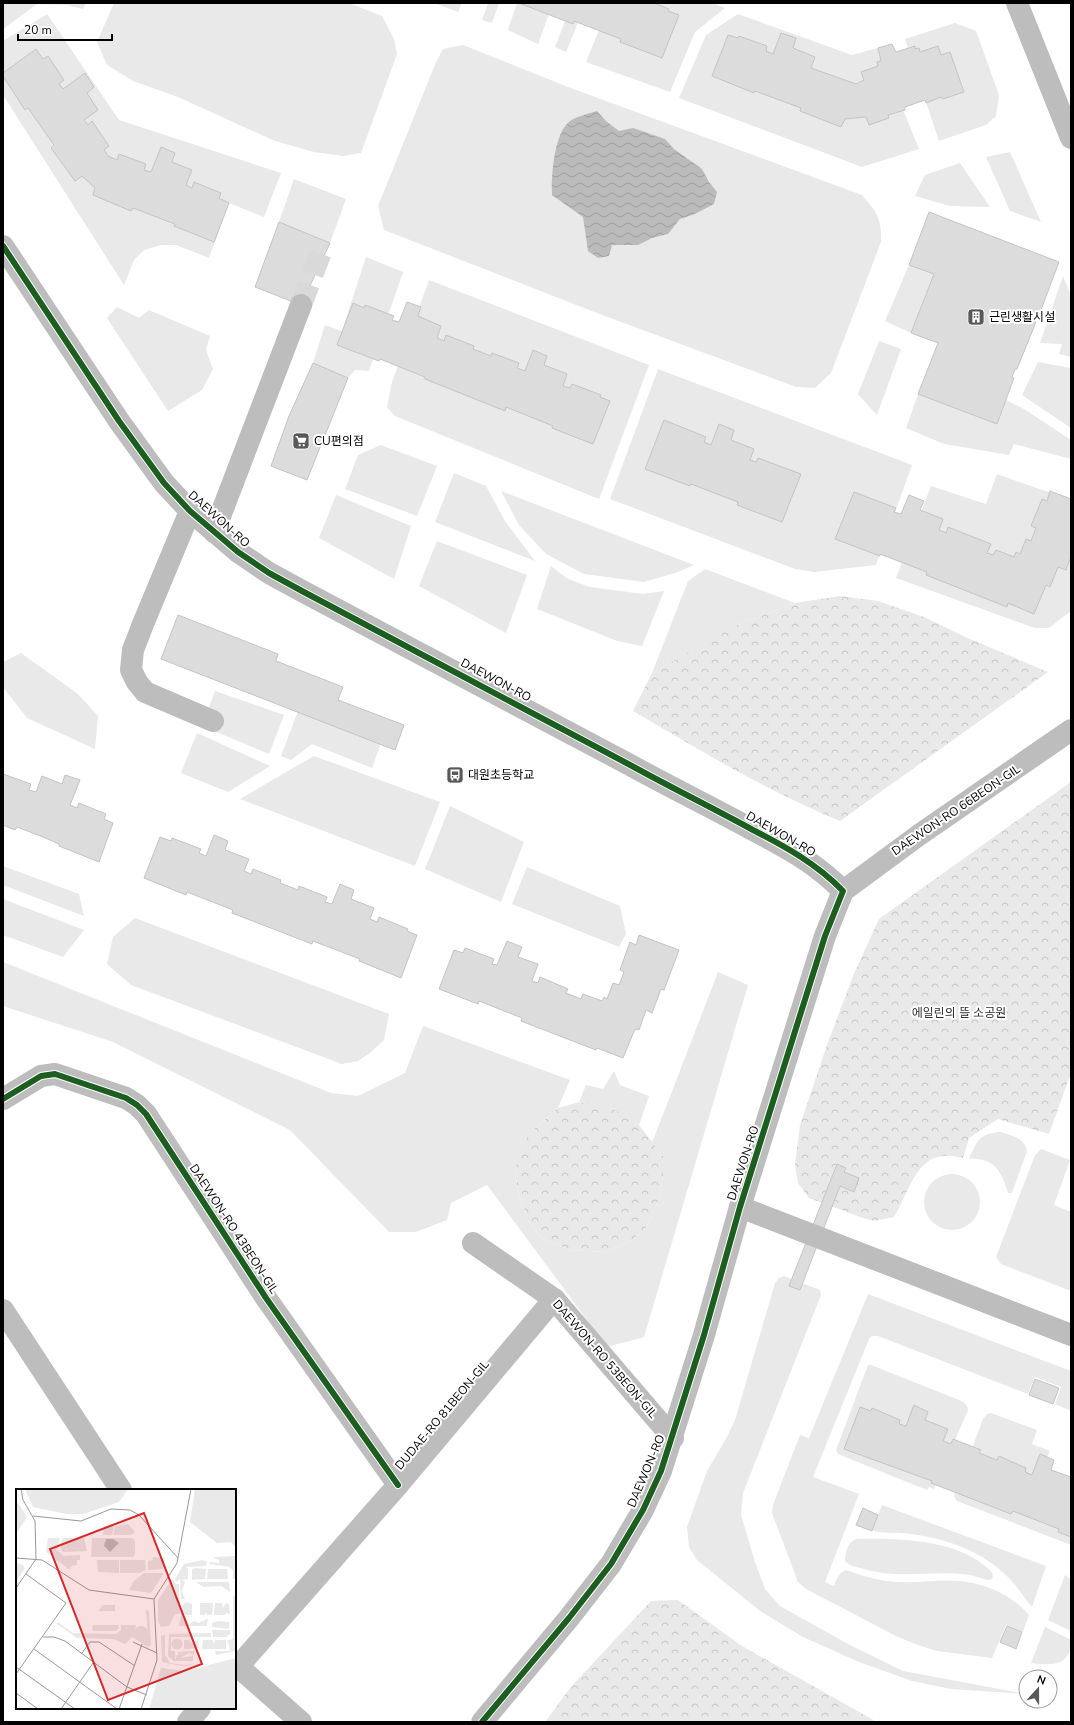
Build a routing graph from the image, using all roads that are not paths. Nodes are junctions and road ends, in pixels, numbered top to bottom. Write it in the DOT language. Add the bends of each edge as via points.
graph roads {
  1 [pos="1017,3"];
  2 [pos="1071,138"];
  3 [pos="3,246"];
  4 [pos="301,305"];
  5 [pos="190,511"];
  6 [pos="214,532"];
  7 [pos="213,720"];
  8 [pos="1071,730"];
  9 [pos="842,891"];
  10 [pos="3,1100"];
  11 [pos="740,1207"];
  12 [pos="473,1243"];
  13 [pos="554,1299"];
  14 [pos="3,1310"];
  15 [pos="1071,1335"];
  16 [pos="672,1438"];
  17 [pos="398,1485"];
  18 [pos="120,1489"];
  19 [pos="236,1667"];
  20 [pos="199,1709"];
  21 [pos="188,1722"];
  22 [pos="301,1722"];
  23 [pos="482,1722"];
  1 -- 2 [label="street"];
  3 -- 5 [label="street, DAEWON-RO" via="119,422 164,483"];
  4 -- 6 [label="street"];
  5 -- 6 [label="street, DAEWON-RO"];
  5 -- 7 [label="street" via="133,650 131,670 145,692"];
  6 -- 9 [label="street, DAEWON-RO" via="269,573 794,852 818,868"];
  8 -- 9 [label="street, DAEWON-RO 66BEON-GIL"];
  9 -- 11 [label="street, DAEWON-RO" via="825,936"];
  10 -- 17 [label="street, DAEWON-RO 43BEON-GIL" via="41,1076 55,1074 126,1098 137,1105 146,1114 284,1324"];
  11 -- 15 [label="street"];
  11 -- 16 [label="street, DAEWON-RO"];
  12 -- 13 [label="street, DAEWON-RO 53BEON-GIL"];
  13 -- 16 [label="street, DAEWON-RO 53BEON-GIL"];
  13 -- 17 [label="street, DUDAE-RO 81BEON-GIL"];
  14 -- 18 [label="street"];
  16 -- 23 [label="street, DAEWON-RO" via="661,1471 643,1510 611,1564"];
  17 -- 19 [label="street, DUDAE-RO 81BEON-GIL"];
  19 -- 22 [label="street"];
  20 -- 21 [label="street"];
}
